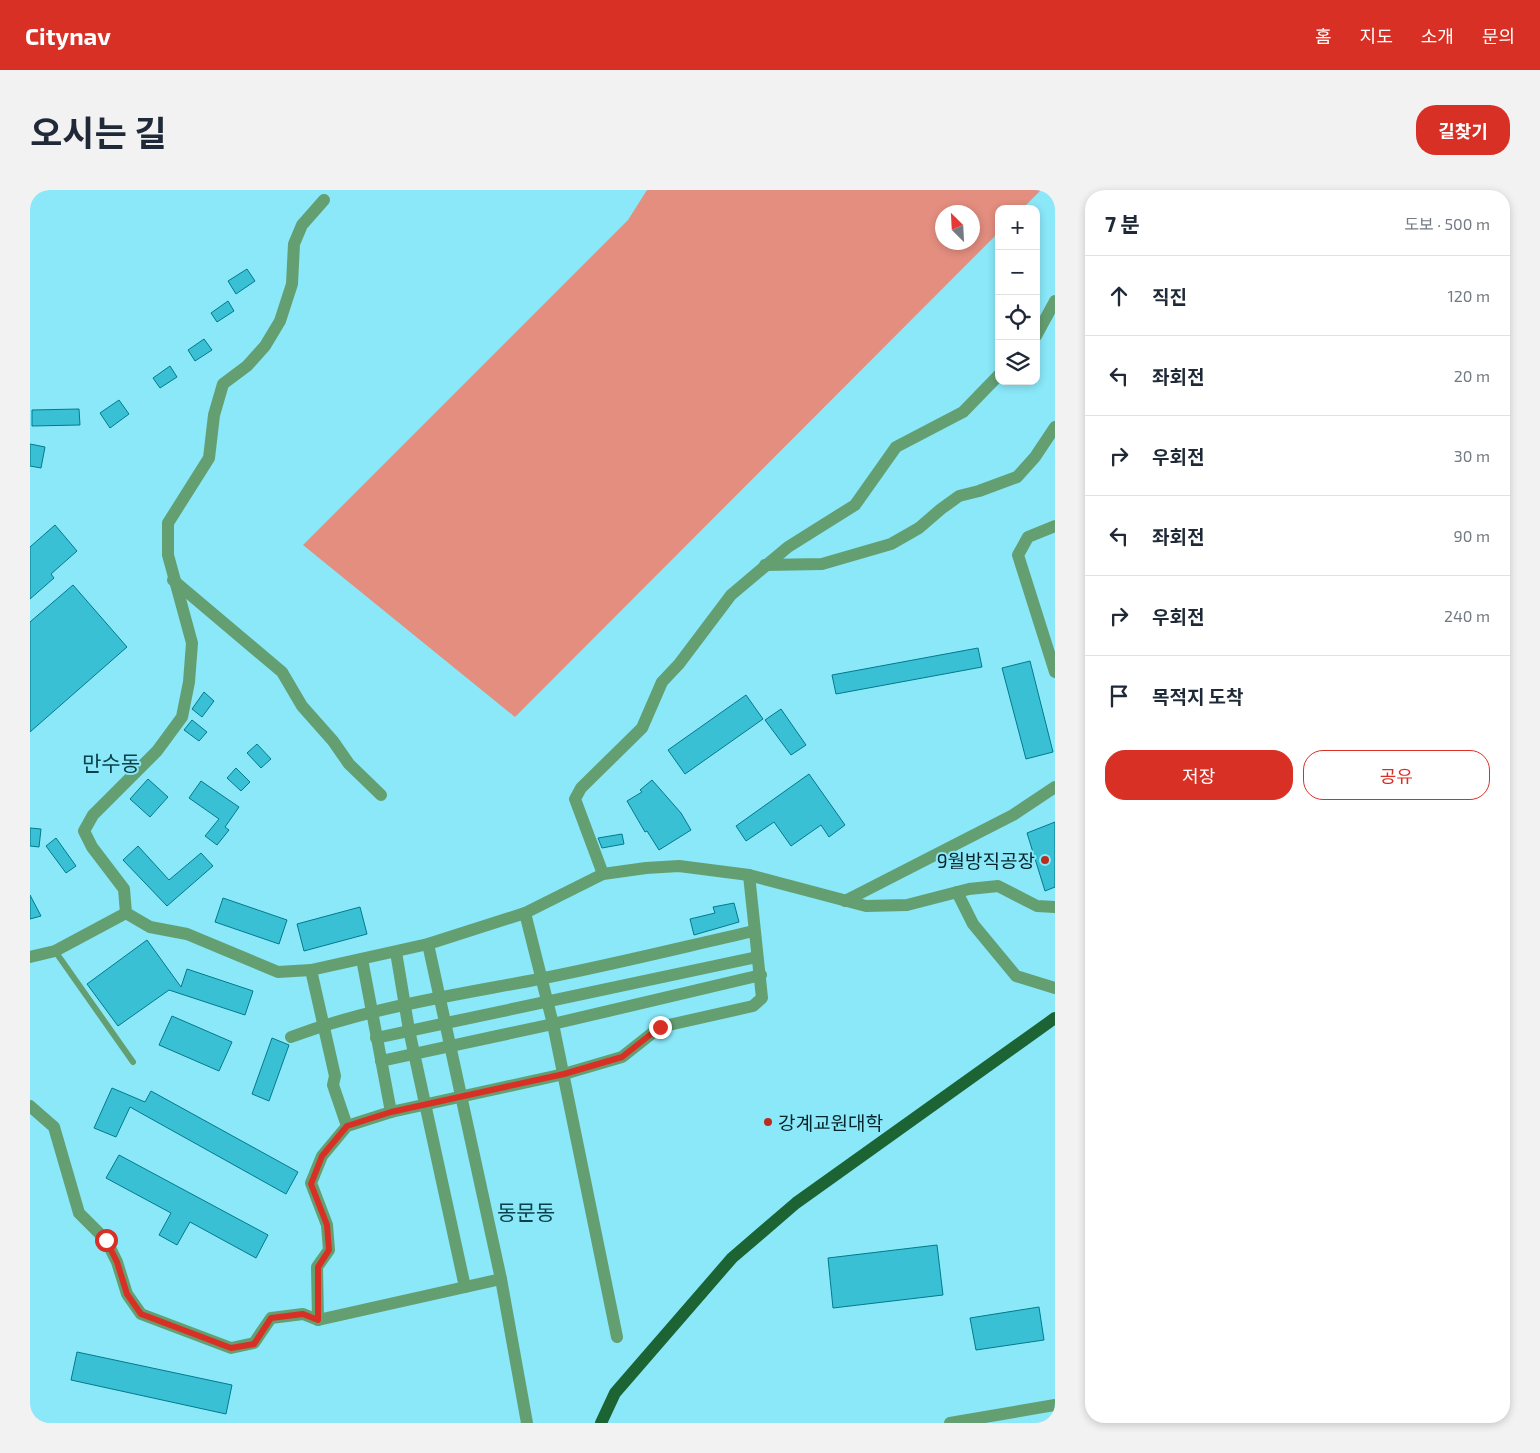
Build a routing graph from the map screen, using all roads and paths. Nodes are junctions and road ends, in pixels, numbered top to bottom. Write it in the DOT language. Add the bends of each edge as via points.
graph roads {
  1 [pos="324,200"];
  2 [pos="1055,301"];
  3 [pos="1040,329"];
  4 [pos="995,379"];
  5 [pos="1055,427"];
  6 [pos="1055,526"];
  7 [pos="765,564"];
  8 [pos="173,580"];
  9 [pos="1055,672"];
  10 [pos="1055,788"];
  11 [pos="381,795"];
  12 [pos="603,874"];
  13 [pos="749,875"];
  14 [pos="957,892"];
  15 [pos="844,901"];
  16 [pos="1055,907"];
  17 [pos="525,913"];
  18 [pos="126,914"];
  19 [pos="754,930"];
  20 [pos="428,944"];
  21 [pos="55,952"];
  22 [pos="396,952"];
  23 [pos="30,957"];
  24 [pos="757,957"];
  25 [pos="362,959"];
  26 [pos="311,970"];
  27 [pos="761,975"];
  28 [pos="542,979"];
  29 [pos="1055,988"];
  30 [pos="441,998"];
  31 [pos="548,1002"];
  32 [pos="405,1006"];
  33 [pos="372,1012"];
  34 [pos="1055,1018"];
  35 [pos="446,1024"];
  36 [pos="553,1024"];
  37 [pos="323,1025"];
  38 [pos="409,1030"];
  39 [pos="291,1037"];
  40 [pos="376,1038"];
  41 [pos="451,1046"];
  42 [pos="416,1054"];
  43 [pos="381,1061"];
  44 [pos="133,1062"];
  45 [pos="564,1074"];
  46 [pos="461,1097"];
  47 [pos="427,1105"];
  48 [pos="30,1106"];
  49 [pos="391,1112"];
  50 [pos="347,1126"];
  51 [pos="500,1279"];
  52 [pos="465,1287"];
  53 [pos="318,1320"];
  54 [pos="617,1337"];
  55 [pos="1055,1405"];
  56 [pos="527,1423"];
  57 [pos="601,1423"];
  58 [pos="950,1423"];
  1 -- 8 [label="street" via="302,225 294,244 292,284 280,321 265,346 247,366 223,384 214,415 209,458 168,523 168,555"];
  2 -- 3 [label="street"];
  4 -- 7 [label="street" via="964,412 896,446 855,505"];
  5 -- 7 [label="street" via="1035,457 1017,476 960,496 920,528 891,544 822,564"];
  6 -- 9 [label="street" via="1028,537 1018,555"];
  7 -- 12 [label="street" via="731,595 662,682 642,728 581,788 575,799"];
  8 -- 11 [label="street" via="282,672 302,706 349,764"];
  8 -- 18 [label="street" via="192,643 182,717 157,751 93,814 84,831 124,889"];
  10 -- 15 [label="street" via="1013,815"];
  12 -- 13 [label="street" via="679,866"];
  12 -- 17 [label="street"];
  13 -- 15 [label="street"];
  13 -- 19 [label="street"];
  14 -- 15 [label="street" via="906,904 866,906"];
  14 -- 16 [label="street" via="998,886 1038,906"];
  14 -- 29 [label="street" via="973,924 1016,976"];
  17 -- 20 [label="street"];
  17 -- 28 [label="street"];
  18 -- 21 [label="street"];
  18 -- 26 [label="street" via="150,927 187,934 278,972"];
  19 -- 24 [label="street"];
  19 -- 28 [label="street"];
  20 -- 22 [label="street"];
  20 -- 30 [label="street"];
  21 -- 23 [label="street"];
  21 -- 44 [label="lane"];
  22 -- 25 [label="street"];
  22 -- 32 [label="street"];
  24 -- 27 [label="street"];
  24 -- 31 [label="street"];
  25 -- 26 [label="street"];
  25 -- 33 [label="street"];
  26 -- 37 [label="street"];
  27 -- 36 [label="street"];
  27 -- 45 [label="street" via="762,998 753,1006 660,1027 622,1057"];
  28 -- 30 [label="street"];
  28 -- 31 [label="street"];
  30 -- 32 [label="street"];
  30 -- 35 [label="street"];
  31 -- 35 [label="street"];
  31 -- 36 [label="street"];
  32 -- 33 [label="street"];
  32 -- 38 [label="street"];
  33 -- 37 [label="street"];
  33 -- 40 [label="street"];
  34 -- 57 [label="main road" via="796,1204 732,1258 615,1393"];
  35 -- 38 [label="street"];
  35 -- 41 [label="street"];
  36 -- 41 [label="street"];
  36 -- 45 [label="street"];
  37 -- 39 [label="street"];
  37 -- 50 [label="street" via="335,1076 333,1085"];
  38 -- 40 [label="street"];
  38 -- 42 [label="street"];
  40 -- 43 [label="street"];
  41 -- 42 [label="street"];
  41 -- 46 [label="street"];
  42 -- 43 [label="street"];
  42 -- 47 [label="street"];
  43 -- 49 [label="street"];
  45 -- 46 [label="street"];
  45 -- 54 [label="street"];
  46 -- 47 [label="street"];
  46 -- 51 [label="street"];
  47 -- 49 [label="street"];
  47 -- 52 [label="street"];
  48 -- 53 [label="street" via="54,1127 79,1213 106,1240 127,1294 141,1314 231,1348 254,1344 271,1318 303,1314"];
  49 -- 50 [label="street"];
  50 -- 53 [label="street" via="322,1156 311,1184 327,1225 329,1250 318,1267"];
  51 -- 52 [label="street"];
  51 -- 56 [label="street"];
  52 -- 53 [label="street"];
  55 -- 58 [label="street"];
}
